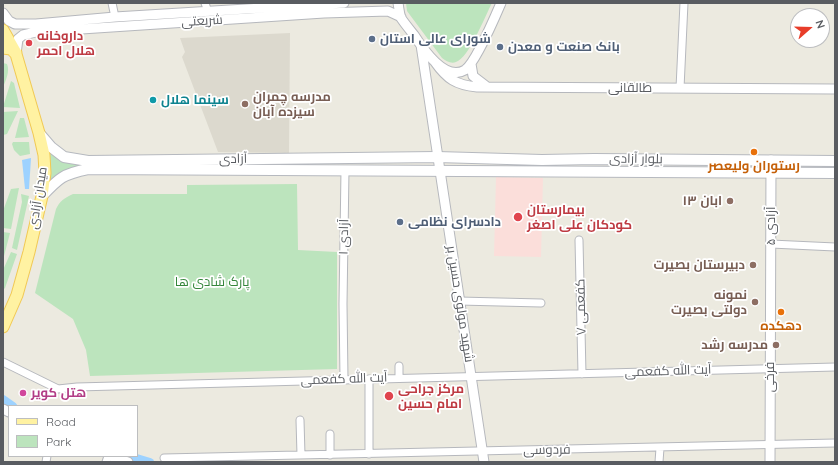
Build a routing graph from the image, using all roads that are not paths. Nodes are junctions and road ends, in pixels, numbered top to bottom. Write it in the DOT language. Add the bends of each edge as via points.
graph roads {
  1 [pos="112,3"];
  2 [pos="344,3"];
  3 [pos="398,3"];
  4 [pos="501,3"];
  5 [pos="684,3"];
  6 [pos="206,8"];
  7 [pos="3,13"];
  8 [pos="401,17"];
  9 [pos="115,21"];
  10 [pos="3,30"];
  11 [pos="421,45"];
  12 [pos="3,48"];
  13 [pos="16,54"];
  14 [pos="435,62"];
  15 [pos="472,64"];
  16 [pos="486,86"];
  17 [pos="680,88"];
  18 [pos="835,89"];
  19 [pos="39,133"];
  20 [pos="437,157"];
  21 [pos="771,160"];
  22 [pos="835,161"];
  23 [pos="345,170"];
  24 [pos="440,170"];
  25 [pos="771,172"];
  26 [pos="835,173"];
  27 [pos="42,196"];
  28 [pos="579,240"];
  29 [pos="771,244"];
  30 [pos="835,247"];
  31 [pos="771,293"];
  32 [pos="17,295"];
  33 [pos="459,301"];
  34 [pos="3,302"];
  35 [pos="541,303"];
  36 [pos="3,327"];
  37 [pos="3,362"];
  38 [pos="399,366"];
  39 [pos="835,366"];
  40 [pos="770,369"];
  41 [pos="582,374"];
  42 [pos="471,376"];
  43 [pos="399,378"];
  44 [pos="369,379"];
  45 [pos="344,380"];
  46 [pos="300,420"];
  47 [pos="330,434"];
  48 [pos="835,443"];
  49 [pos="770,446"];
  50 [pos="660,448"];
  51 [pos="483,452"];
  52 [pos="369,454"];
  53 [pos="301,455"];
  54 [pos="330,455"];
  55 [pos="112,457"];
  56 [pos="164,458"];
  57 [pos="220,459"];
  58 [pos="228,459"];
  59 [pos="128,462"];
  60 [pos="484,462"];
  61 [pos="659,462"];
  62 [pos="770,462"];
  1 -- 9 [label="street"];
  2 -- 6 [label="street"];
  3 -- 8 [label="street"];
  4 -- 15 [label="street"];
  5 -- 17 [label="street"];
  6 -- 9 [label="street"];
  7 -- 9 [label="street" via="15,24"];
  8 -- 9 [label="street, شریعتی" via="388,11 378,11"];
  8 -- 11 [label="street, طالقانی"];
  9 -- 13 [label="street, شریعتی" via="23,35 18,39"];
  10 -- 13 [label="main road, میدان آزادی"];
  11 -- 14 [label="street, طالقانی"];
  11 -- 20 [label="street"];
  12 -- 13 [label="main road" via="11,49"];
  13 -- 19 [label="main road, میدان آزادی"];
  14 -- 15 [label="street" via="454,73 461,72"];
  14 -- 16 [label="street, طالقانی" via="453,81 468,86"];
  15 -- 16 [label="street" via="473,76"];
  16 -- 17 [label="street, طالقانی"];
  17 -- 18 [label="street, طالقانی"];
  19 -- 20 [label="main road, آزادی" via="51,148 64,157 88,161"];
  19 -- 27 [label="main road, میدان آزادی" via="45,173"];
  20 -- 21 [label="main road, بلوار آزادی" via="542,160"];
  20 -- 24 [label="street, شهید مولوی حسین بر"];
  21 -- 22 [label="main road, بلوار آزادی"];
  21 -- 25 [label="street, آزادی ۵"];
  23 -- 24 [label="main road, آزادی"];
  23 -- 27 [label="main road, آزادی" via="88,169 72,172 57,179"];
  23 -- 45 [label="street, آزادی ۱"];
  24 -- 25 [label="main road, بلوار آزادی"];
  24 -- 33 [label="street, شهید مولوی حسین بر"];
  25 -- 26 [label="main road, بلوار آزادی"];
  25 -- 29 [label="street, آزادی ۵"];
  27 -- 32 [label="main road, میدان آزادی"];
  28 -- 41 [label="street, کفعمی ۷"];
  29 -- 30 [label="street"];
  29 -- 31 [label="street, آزادی ۵"];
  31 -- 40 [label="street, فرخی"];
  32 -- 34 [label="main road"];
  32 -- 36 [label="main road, میدان آزادی"];
  33 -- 35 [label="street"];
  33 -- 42 [label="street, شهید مولوی حسین بر"];
  37 -- 45 [label="street, آیت الله کفعمی" via="58,389"];
  38 -- 43 [label="street"];
  39 -- 40 [label="street, آیت الله کفعمی"];
  40 -- 41 [label="street, آیت الله کفعمی"];
  40 -- 49 [label="street, فرخی"];
  41 -- 42 [label="street, آیت الله کفعمی"];
  42 -- 43 [label="street, آیت الله کفعمی"];
  42 -- 51 [label="street, شهید مولوی حسین بر"];
  43 -- 44 [label="street, آیت الله کفعمی"];
  44 -- 45 [label="street, آیت الله کفعمی"];
  44 -- 52 [label="street"];
  46 -- 53 [label="street"];
  47 -- 54 [label="street"];
  48 -- 49 [label="street, فردوسی"];
  49 -- 50 [label="street, فردوسی"];
  49 -- 62 [label="street, فرخی"];
  50 -- 51 [label="street, فردوسی"];
  50 -- 61 [label="street"];
  51 -- 52 [label="street, فردوسی"];
  51 -- 60 [label="street, شهید مولوی حسین بر"];
  52 -- 54 [label="street, فردوسی"];
  53 -- 54 [label="street, فردوسی"];
  53 -- 58 [label="street, فردوسی"];
  55 -- 59 [label="street"];
  56 -- 57 [label="street, فردوسی"];
  57 -- 58 [label="street, فردوسی"];
}
